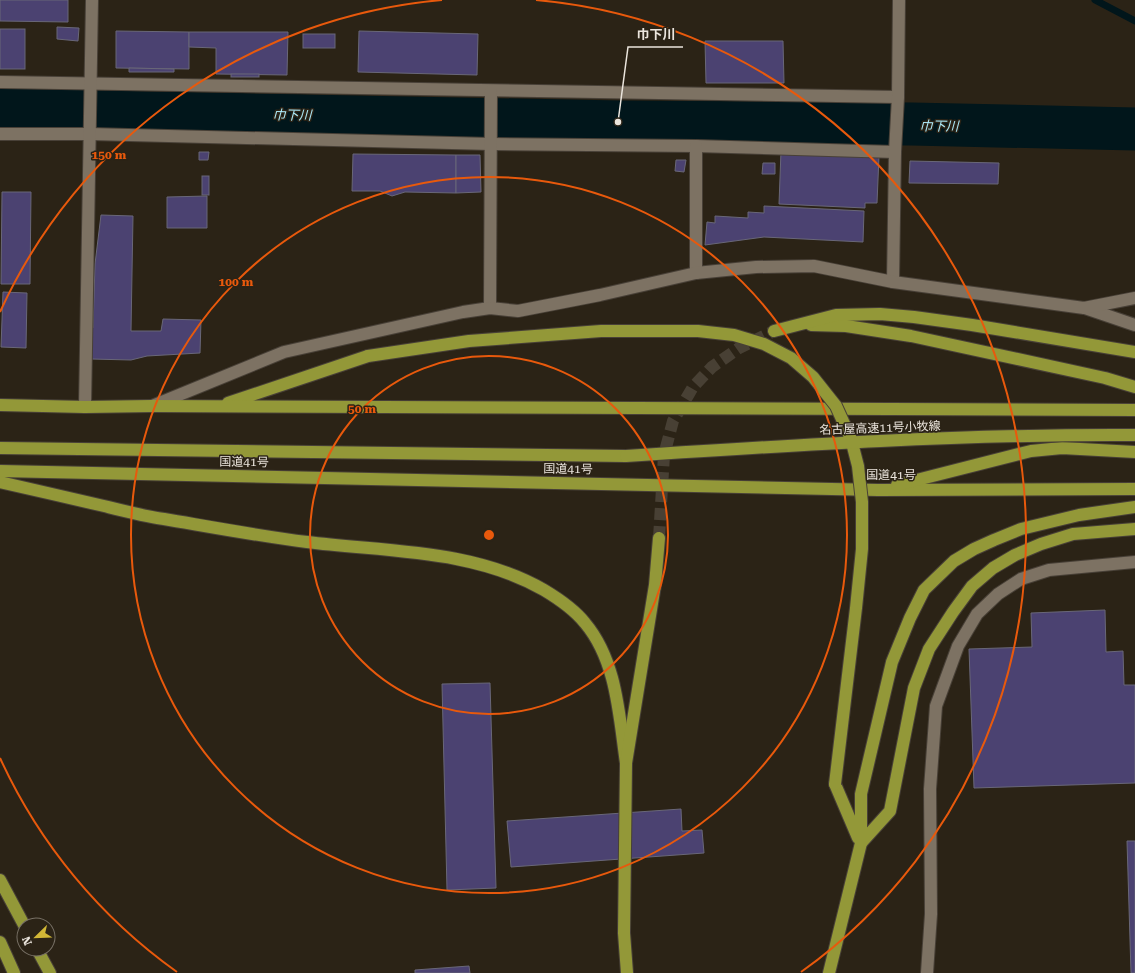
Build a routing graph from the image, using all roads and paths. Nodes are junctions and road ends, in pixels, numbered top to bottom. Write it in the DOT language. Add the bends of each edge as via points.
graph roads {
  1 [pos="92,0"];
  2 [pos="899,0"];
  3 [pos="0,82"];
  4 [pos="90,84"];
  5 [pos="491,91"];
  6 [pos="898,97"];
  7 [pos="0,134"];
  8 [pos="90,134"];
  9 [pos="491,144"];
  10 [pos="696,146"];
  11 [pos="895,152"];
  12 [pos="696,272"];
  13 [pos="893,282"];
  14 [pos="1135,298"];
  15 [pos="490,308"];
  16 [pos="1084,308"];
  17 [pos="794,325"];
  18 [pos="1135,325"];
  19 [pos="774,331"];
  20 [pos="1135,352"];
  21 [pos="1135,387"];
  22 [pos="0,405"];
  23 [pos="152,406"];
  24 [pos="85,407"];
  25 [pos="217,407"];
  26 [pos="1135,410"];
  27 [pos="1135,435"];
  28 [pos="0,448"];
  29 [pos="1135,452"];
  30 [pos="0,471"];
  31 [pos="0,482"];
  32 [pos="1135,489"];
  33 [pos="878,490"];
  34 [pos="1135,507"];
  35 [pos="1135,529"];
  36 [pos="658,538"];
  37 [pos="1135,562"];
  38 [pos="626,764"];
  39 [pos="860,843"];
  40 [pos="0,880"];
  41 [pos="20,917"];
  42 [pos="624,933"];
  43 [pos="0,942"];
  44 [pos="41,957"];
  45 [pos="14,973"];
  46 [pos="50,973"];
  47 [pos="619,973"];
  48 [pos="627,973"];
  49 [pos="829,973"];
  50 [pos="927,973"];
  1 -- 4 [label="street"];
  2 -- 6 [label="street"];
  3 -- 4 [label="street"];
  4 -- 5 [label="street"];
  4 -- 8 [label="street"];
  5 -- 6 [label="street"];
  5 -- 9 [label="street"];
  6 -- 11 [label="street"];
  7 -- 8 [label="street"];
  8 -- 9 [label="street"];
  8 -- 24 [label="street"];
  9 -- 10 [label="street"];
  9 -- 15 [label="street"];
  10 -- 11 [label="street"];
  10 -- 12 [label="street"];
  11 -- 13 [label="street"];
  12 -- 13 [label="street" via="756,266 814,266"];
  12 -- 15 [label="street" via="518,311"];
  13 -- 16 [label="street"];
  14 -- 16 [label="street"];
  15 -- 23 [label="street" via="284,352"];
  16 -- 18 [label="street"];
  17 -- 19 [label="highway"];
  17 -- 20 [label="highway" via="836,315 880,314 972,325"];
  17 -- 21 [label="highway" via="846,326 911,336 1105,378"];
  22 -- 24 [label="highway"];
  23 -- 24 [label="highway"];
  23 -- 25 [label="highway"];
  25 -- 26 [label="highway"];
  25 -- 39 [label="highway, bridge" via="368,356 469,341 601,331 698,331 734,334 764,344 790,358 813,377 836,406 851,439 858,466 862,502 862,549 835,784"];
  27 -- 28 [label="highway, 名古屋高速11号小牧線, bridge" via="1068,435 765,447 626,456"];
  29 -- 33 [label="highway" via="1062,448 1031,451"];
  30 -- 33 [label="highway, 国道41号"];
  31 -- 38 [label="highway" via="155,518 306,542 451,558 495,568 530,582 562,601 585,622 602,648 618,708"];
  32 -- 33 [label="highway, 国道41号"];
  34 -- 39 [label="highway" via="1078,515 1021,529 974,549 954,561 924,590 892,662 861,794"];
  35 -- 39 [label="highway" via="1073,534 1041,544 993,568 972,586 929,649 914,688 890,811"];
  36 -- 38 [label="highway" via="655,585"];
  37 -- 50 [label="street" via="1049,570 1021,579 998,594 977,614 958,646 936,706 930,789 931,914"];
  38 -- 42 [label="highway"];
  39 -- 49 [label="highway"];
  40 -- 41 [label="highway"];
  42 -- 47 [label="highway"];
  42 -- 48 [label="highway"];
  43 -- 45 [label="highway"];
  44 -- 46 [label="highway"];
}
